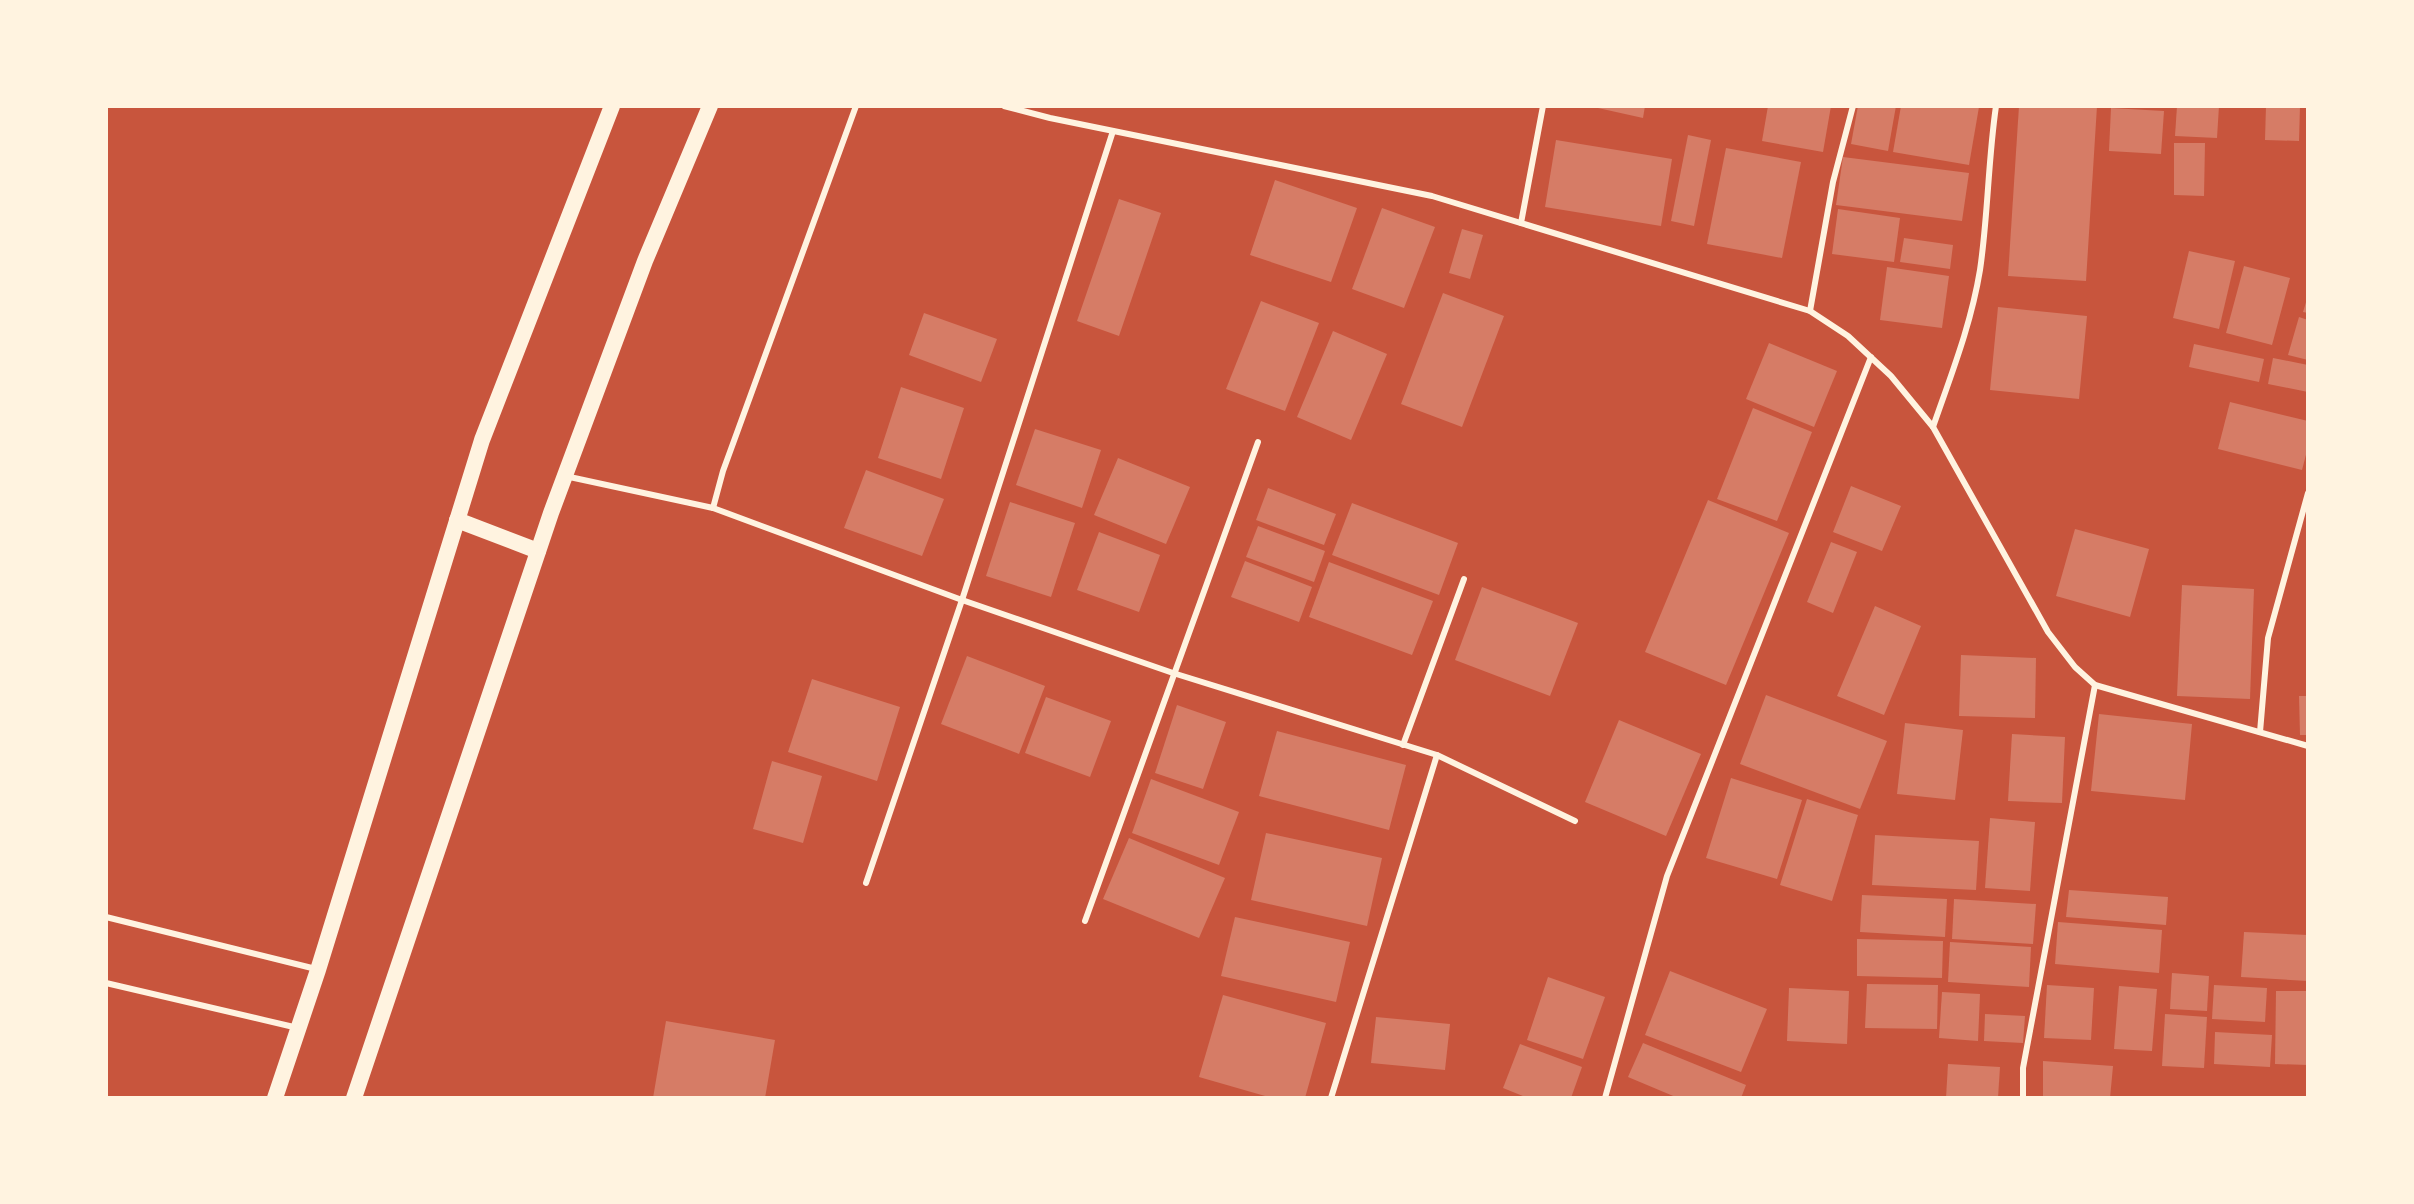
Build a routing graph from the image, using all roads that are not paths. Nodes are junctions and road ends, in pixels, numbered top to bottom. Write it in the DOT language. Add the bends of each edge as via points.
graph roads {
  1 [pos="612,106"];
  2 [pos="710,106"];
  3 [pos="856,106"];
  4 [pos="1004,106"];
  5 [pos="1543,106"];
  6 [pos="1853,106"];
  7 [pos="1996,106"];
  8 [pos="1113,131"];
  9 [pos="1521,223"];
  10 [pos="1810,311"];
  11 [pos="1871,357"];
  12 [pos="1933,427"];
  13 [pos="1258,442"];
  14 [pos="564,476"];
  15 [pos="2307,493"];
  16 [pos="713,508"];
  17 [pos="457,520"];
  18 [pos="538,551"];
  19 [pos="1464,579"];
  20 [pos="962,600"];
  21 [pos="1173,673"];
  22 [pos="2095,685"];
  23 [pos="2260,732"];
  24 [pos="1403,745"];
  25 [pos="2307,746"];
  26 [pos="1437,755"];
  27 [pos="1575,821"];
  28 [pos="866,883"];
  29 [pos="106,917"];
  30 [pos="1085,921"];
  31 [pos="318,970"];
  32 [pos="106,983"];
  33 [pos="298,1028"];
  34 [pos="275,1098"];
  35 [pos="354,1098"];
  36 [pos="1331,1098"];
  37 [pos="1605,1098"];
  38 [pos="2022,1098"];
  1 -- 17 [label="highway" via="482,441"];
  2 -- 14 [label="highway" via="645,261"];
  3 -- 16 [label="street"];
  4 -- 8 [label="street"];
  5 -- 9 [label="street"];
  6 -- 10 [label="street" via="1833,182"];
  7 -- 12 [label="street" via="1980,269 1968,327"];
  8 -- 9 [label="street" via="1432,196"];
  8 -- 20 [label="street"];
  9 -- 10 [label="street"];
  10 -- 11 [label="street"];
  11 -- 12 [label="street"];
  11 -- 37 [label="street" via="1667,876"];
  12 -- 22 [label="street" via="2048,632 2075,667"];
  13 -- 21 [label="street"];
  14 -- 16 [label="street"];
  14 -- 18 [label="highway"];
  15 -- 23 [label="street" via="2268,638"];
  16 -- 20 [label="street"];
  17 -- 18 [label="highway"];
  17 -- 31 [label="highway"];
  18 -- 35 [label="highway"];
  19 -- 24 [label="street"];
  20 -- 21 [label="street"];
  20 -- 28 [label="street"];
  21 -- 24 [label="street"];
  21 -- 30 [label="street"];
  22 -- 23 [label="street"];
  22 -- 38 [label="street" via="2023,1068"];
  23 -- 25 [label="street"];
  24 -- 26 [label="street"];
  26 -- 27 [label="street"];
  26 -- 36 [label="street"];
  29 -- 31 [label="street"];
  31 -- 33 [label="highway"];
  32 -- 33 [label="street"];
  33 -- 34 [label="highway"];
}
